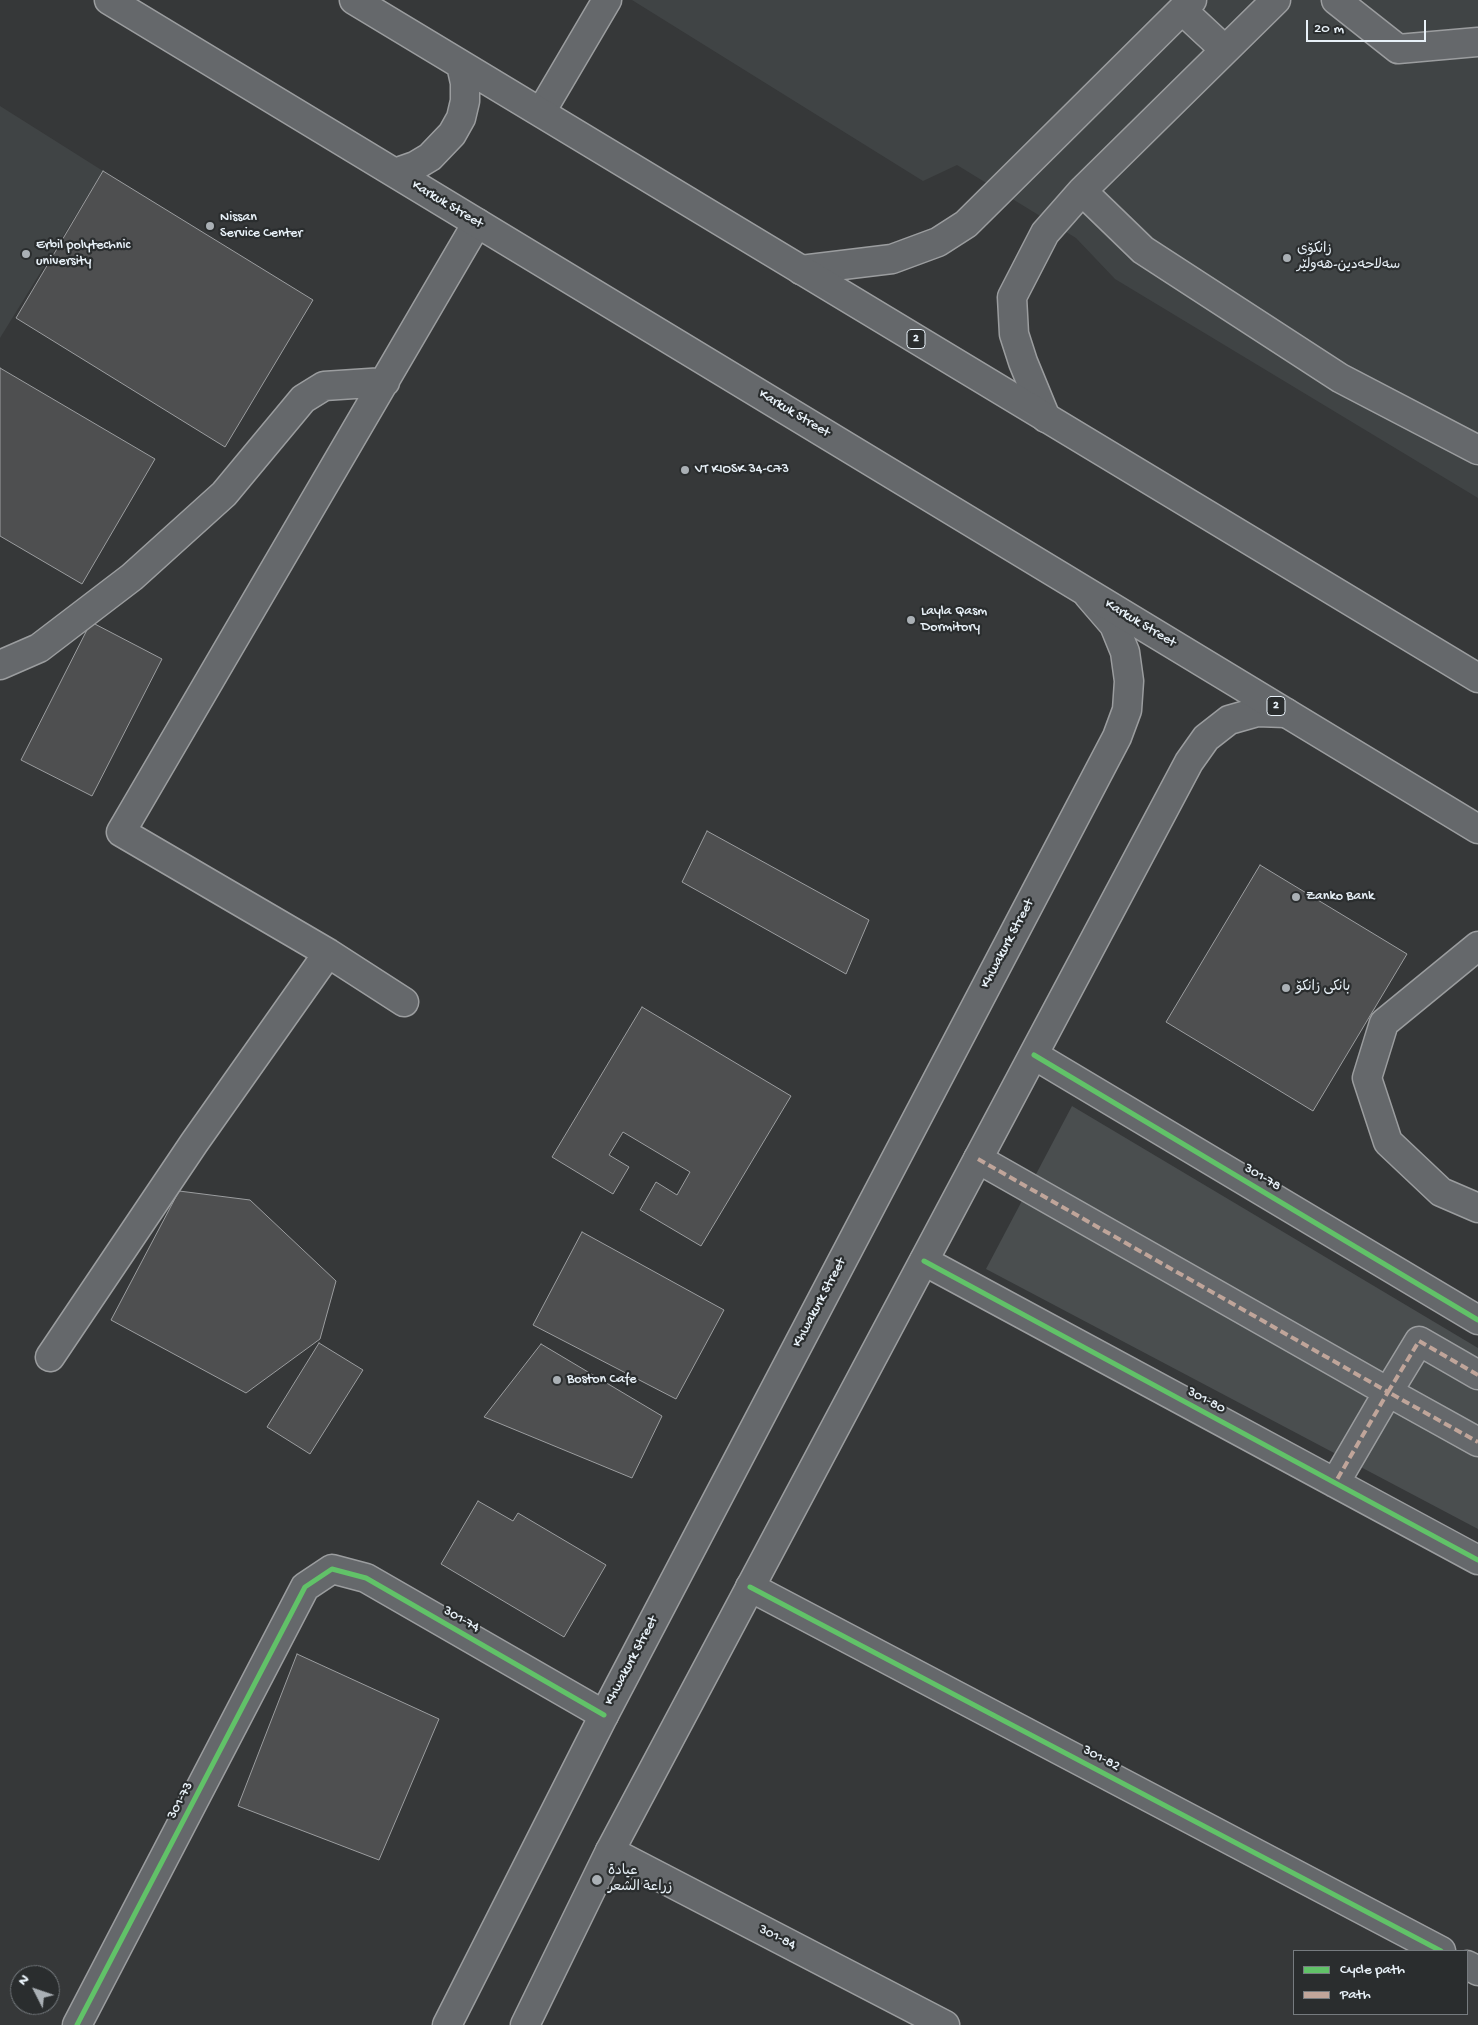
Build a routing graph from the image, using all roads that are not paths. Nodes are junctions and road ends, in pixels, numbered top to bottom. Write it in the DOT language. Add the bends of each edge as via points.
graph roads {
  1 [pos="109,0"];
  2 [pos="354,0"];
  3 [pos="606,0"];
  4 [pos="1276,0"];
  5 [pos="1336,0"];
  6 [pos="1187,5"];
  7 [pos="1478,42"];
  8 [pos="1225,50"];
  9 [pos="461,65"];
  10 [pos="541,112"];
  11 [pos="395,173"];
  12 [pos="1082,191"];
  13 [pos="478,223"];
  14 [pos="801,270"];
  15 [pos="385,382"];
  16 [pos="1046,418"];
  17 [pos="1478,450"];
  18 [pos="1074,583"];
  19 [pos="0,664"];
  20 [pos="1478,678"];
  21 [pos="1286,712"];
  22 [pos="1478,830"];
  23 [pos="1478,946"];
  24 [pos="328,954"];
  25 [pos="404,1002"];
  26 [pos="1034,1055"];
  27 [pos="978,1159"];
  28 [pos="1478,1208"];
  29 [pos="924,1260"];
  30 [pos="1478,1320"];
  31 [pos="50,1357"];
  32 [pos="1478,1376"];
  33 [pos="1388,1392"];
  34 [pos="1478,1442"];
  35 [pos="1335,1483"];
  36 [pos="1478,1560"];
  37 [pos="305,1587"];
  38 [pos="750,1587"];
  39 [pos="604,1715"];
  40 [pos="610,1851"];
  41 [pos="1439,1950"];
  42 [pos="77,2025"];
  43 [pos="447,2025"];
  44 [pos="525,2025"];
  45 [pos="945,2025"];
  1 -- 11 [label="main road, Karkuk Street / 2"];
  2 -- 9 [label="main road, 2"];
  3 -- 10 [label="main road"];
  4 -- 8 [label="main road"];
  5 -- 7 [label="main road" via="1398,49"];
  6 -- 8 [label="main road"];
  6 -- 14 [label="main road" via="966,224 938,242 892,259"];
  8 -- 12 [label="main road"];
  9 -- 10 [label="main road, 2"];
  9 -- 11 [label="main road" via="464,100 461,118 452,134 430,156"];
  10 -- 14 [label="main road, 2"];
  11 -- 13 [label="main road, Karkuk Street / 2"];
  12 -- 16 [label="main road" via="1044,233 1012,297 1014,334"];
  12 -- 17 [label="main road" via="1143,250 1340,378"];
  13 -- 15 [label="main road"];
  13 -- 18 [label="main road, Karkuk Street / 2"];
  14 -- 16 [label="main road, 2"];
  15 -- 19 [label="main road" via="324,386 303,399 224,494 132,577 39,648"];
  15 -- 24 [label="main road" via="122,832"];
  16 -- 20 [label="main road, 2"];
  18 -- 21 [label="main road, Karkuk Street / 2"];
  18 -- 39 [label="main road, Khwakurk Street" via="1097,602 1114,625 1125,652 1129,681 1127,710 1117,737"];
  21 -- 22 [label="main road, Karkuk Street / 2"];
  21 -- 26 [label="main road" via="1257,712 1229,720 1206,738 1189,762"];
  23 -- 28 [label="main road" via="1384,1023 1367,1078 1388,1142 1441,1192"];
  24 -- 25 [label="main road"];
  24 -- 31 [label="main road" via="194,1143"];
  26 -- 27 [label="main road"];
  26 -- 30 [label="main road, 301-78"];
  27 -- 29 [label="main road"];
  27 -- 33 [label="main road"];
  29 -- 35 [label="main road, 301-80"];
  29 -- 38 [label="main road"];
  32 -- 33 [label="main road" via="1419,1341"];
  33 -- 34 [label="main road"];
  33 -- 35 [label="main road"];
  35 -- 36 [label="main road, 301-80"];
  37 -- 39 [label="main road, 301-74" via="332,1569 366,1578"];
  37 -- 42 [label="main road, 301-73"];
  38 -- 40 [label="main road"];
  38 -- 41 [label="main road, 301-82"];
  39 -- 43 [label="main road, Khwakurk Street"];
  40 -- 44 [label="main road"];
  40 -- 45 [label="main road, 301-84"];
}
